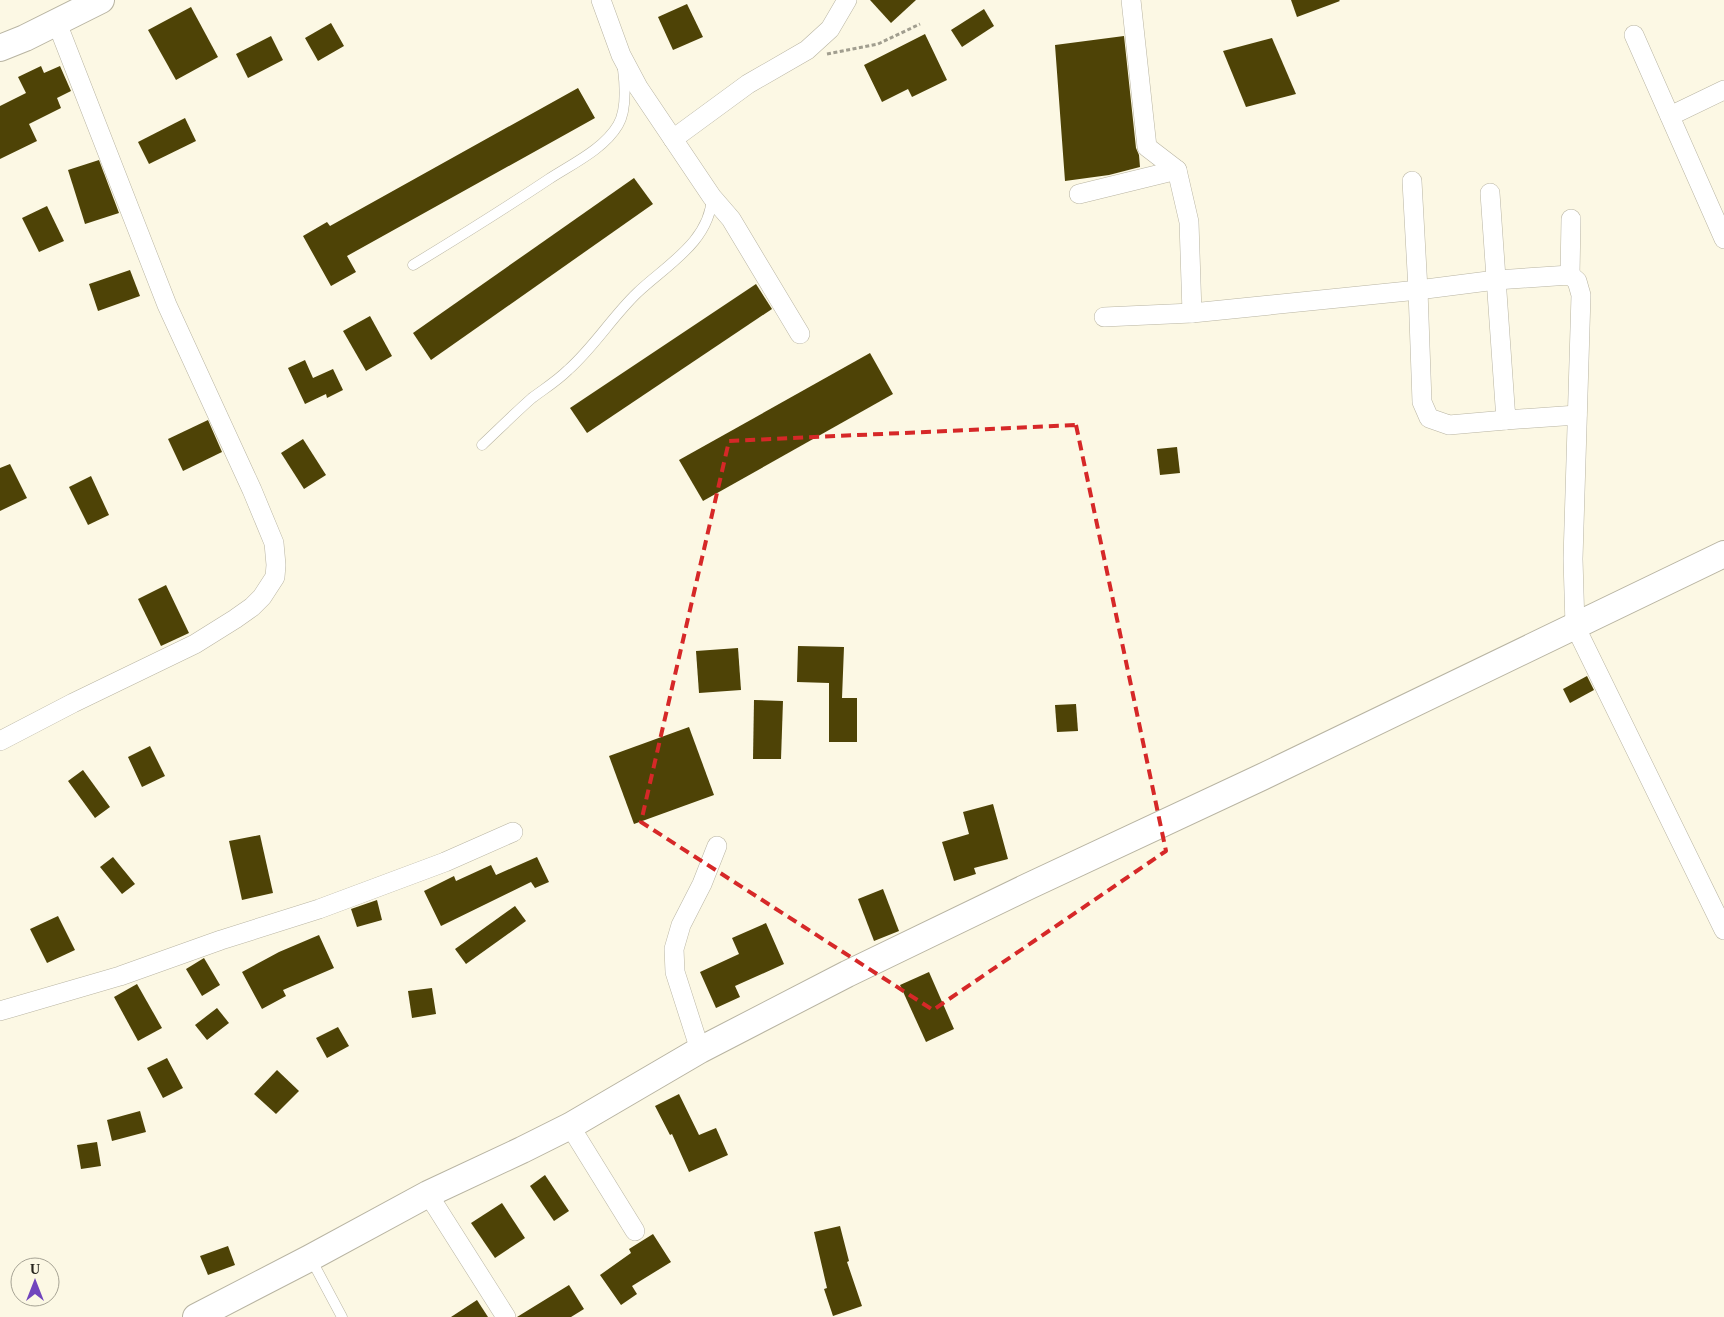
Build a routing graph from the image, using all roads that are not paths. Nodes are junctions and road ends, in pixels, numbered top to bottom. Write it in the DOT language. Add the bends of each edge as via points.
graph roads {
  1 [pos="101,0"];
  2 [pos="601,0"];
  3 [pos="847,0"];
  4 [pos="1131,0"];
  5 [pos="56,23"];
  6 [pos="1634,35"];
  7 [pos="0,48"];
  8 [pos="621,55"];
  9 [pos="1724,90"];
  10 [pos="1670,116"];
  11 [pos="673,140"];
  12 [pos="1177,170"];
  13 [pos="1412,180"];
  14 [pos="1490,193"];
  15 [pos="1079,194"];
  16 [pos="712,197"];
  17 [pos="1571,218"];
  18 [pos="1724,239"];
  19 [pos="413,265"];
  20 [pos="1570,275"];
  21 [pos="1496,280"];
  22 [pos="1418,290"];
  23 [pos="1192,313"];
  24 [pos="1104,317"];
  25 [pos="800,334"];
  26 [pos="1577,415"];
  27 [pos="1506,420"];
  28 [pos="482,445"];
  29 [pos="1724,554"];
  30 [pos="1575,626"];
  31 [pos="0,741"];
  32 [pos="513,832"];
  33 [pos="717,846"];
  34 [pos="1724,930"];
  35 [pos="0,1012"];
  36 [pos="700,1050"];
  37 [pos="570,1126"];
  38 [pos="428,1194"];
  39 [pos="635,1231"];
  40 [pos="310,1258"];
  41 [pos="196,1317"];
  42 [pos="342,1317"];
  43 [pos="506,1317"];
  1 -- 5 [label="street"];
  2 -- 8 [label="street"];
  3 -- 11 [label="street" via="830,29 807,50 748,84"];
  4 -- 12 [label="street" via="1147,147"];
  5 -- 7 [label="street"];
  5 -- 31 [label="street" via="167,305 274,543 276,565 274,577 262,597 235,619 194,644"];
  6 -- 10 [label="street"];
  8 -- 11 [label="street"];
  8 -- 19 [label="lane" via="624,79 622,112 619,124 609,136 515,202"];
  9 -- 10 [label="street"];
  10 -- 18 [label="street"];
  11 -- 16 [label="street"];
  12 -- 15 [label="street"];
  12 -- 23 [label="street" via="1189,222"];
  13 -- 22 [label="street"];
  14 -- 21 [label="street"];
  16 -- 25 [label="street" via="731,219"];
  16 -- 28 [label="lane" via="707,218 697,237 680,256 636,294 568,371 531,399"];
  17 -- 20 [label="street"];
  20 -- 21 [label="street"];
  20 -- 26 [label="street" via="1577,282 1581,295"];
  21 -- 22 [label="street"];
  21 -- 27 [label="street"];
  22 -- 23 [label="street"];
  22 -- 27 [label="street" via="1422,402 1429,418 1449,425"];
  23 -- 24 [label="street"];
  26 -- 27 [label="street"];
  26 -- 30 [label="street" via="1573,559"];
  29 -- 30 [label="street"];
  30 -- 34 [label="street"];
  30 -- 36 [label="street" via="1020,890"];
  32 -- 35 [label="street" via="445,862 318,909 120,976"];
  33 -- 36 [label="street" via="681,924 674,949 674,972"];
  36 -- 37 [label="street"];
  37 -- 38 [label="street"];
  37 -- 39 [label="street"];
  38 -- 40 [label="street"];
  38 -- 43 [label="street"];
  40 -- 41 [label="street"];
  40 -- 42 [label="lane"];
}
